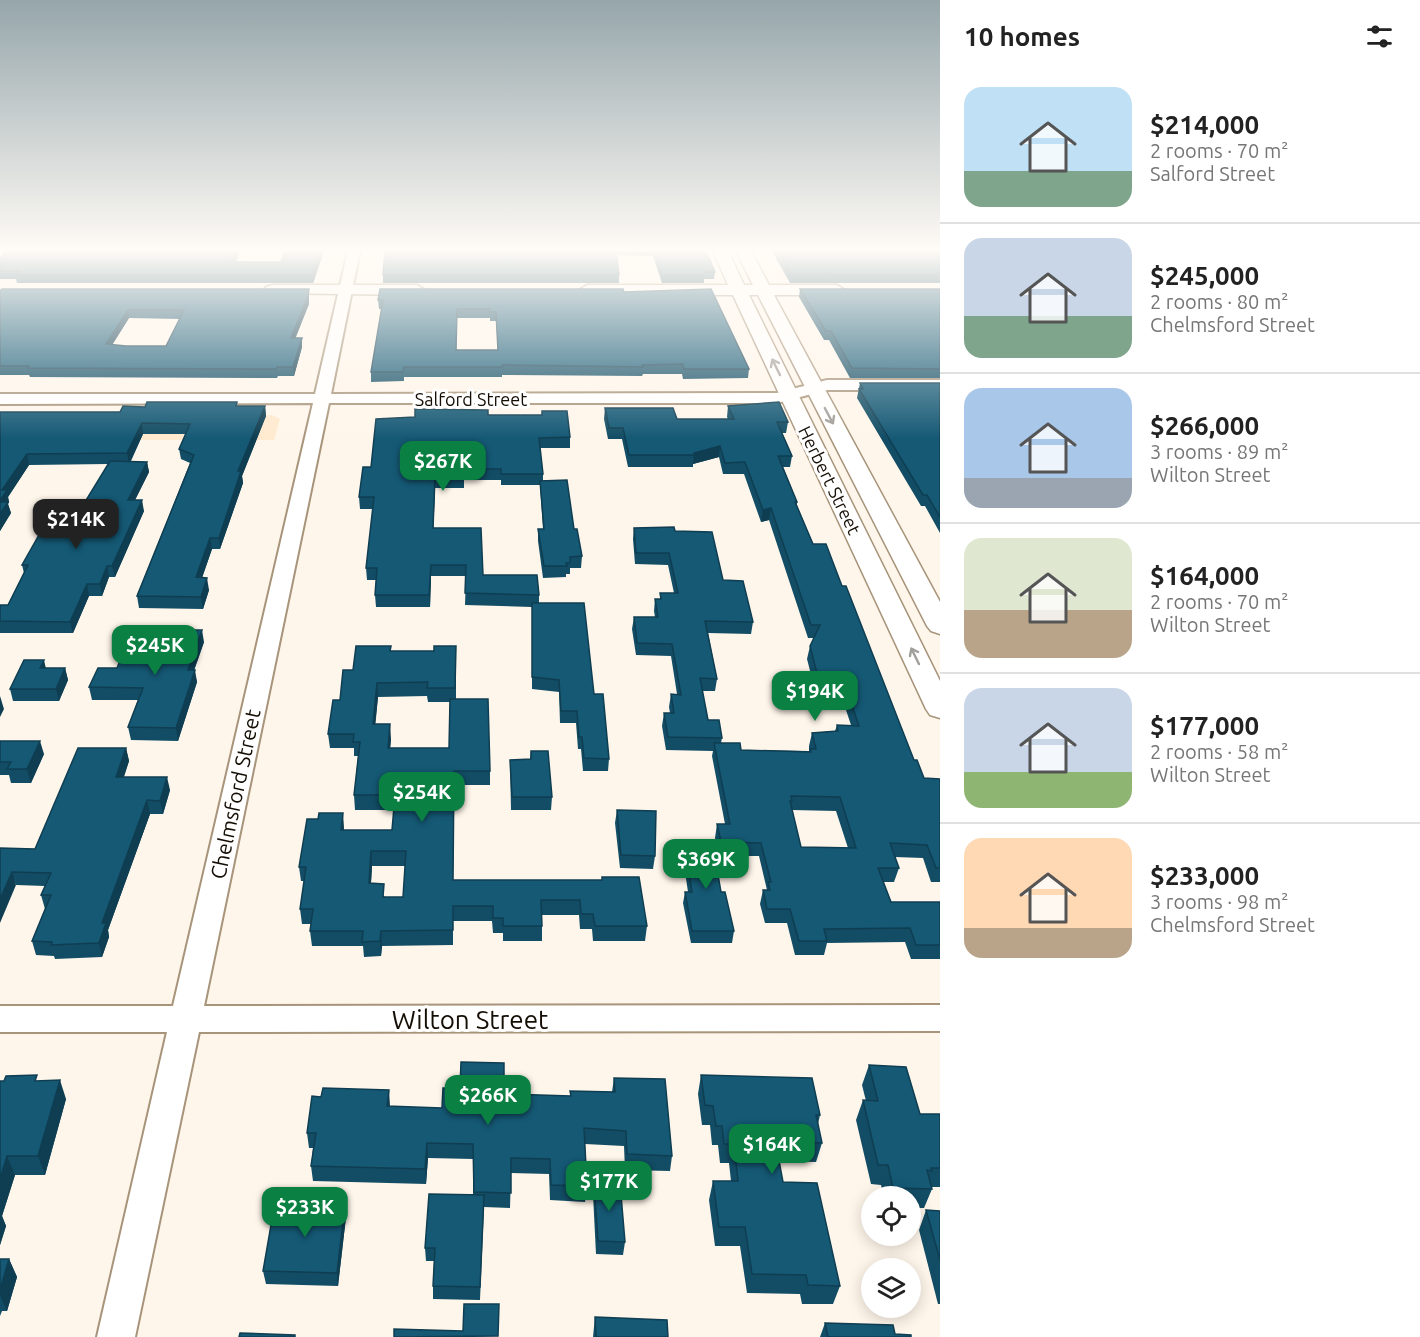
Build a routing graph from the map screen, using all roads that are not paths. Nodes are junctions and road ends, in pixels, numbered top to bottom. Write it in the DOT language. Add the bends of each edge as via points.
graph roads {
  1 [pos="340,313"];
  2 [pos="750,313"];
  3 [pos="775,313"];
  4 [pos="940,385"];
  5 [pos="815,388"];
  6 [pos="790,396"];
  7 [pos="0,399"];
  8 [pos="321,399"];
  9 [pos="892,610"];
  10 [pos="936,618"];
  11 [pos="940,709"];
  12 [pos="940,1018"];
  13 [pos="0,1019"];
  14 [pos="186,1019"];
  15 [pos="116,1337"];
  1 -- 8 [label="street, Chelmsford Street"];
  6 -- 2 [label="street, Herbert Street, one-way"];
  3 -- 5 [label="street, Herbert Street"];
  4 -- 5 [label="street, Salford Street"];
  5 -- 6 [label="street, Salford Street"];
  5 -- 10 [label="street, Herbert Street, one-way"];
  6 -- 8 [label="street, Salford Street"];
  6 -- 9 [label="street, Herbert Street"];
  7 -- 8 [label="street, Salford Street"];
  8 -- 14 [label="street, Chelmsford Street"];
  9 -- 10 [label="street"];
  11 -- 9 [label="street, Herbert Street, one-way"];
  12 -- 14 [label="street, Wilton Street"];
  13 -- 14 [label="street, Wilton Street"];
  14 -- 15 [label="street, Chelmsford Street"];
}
